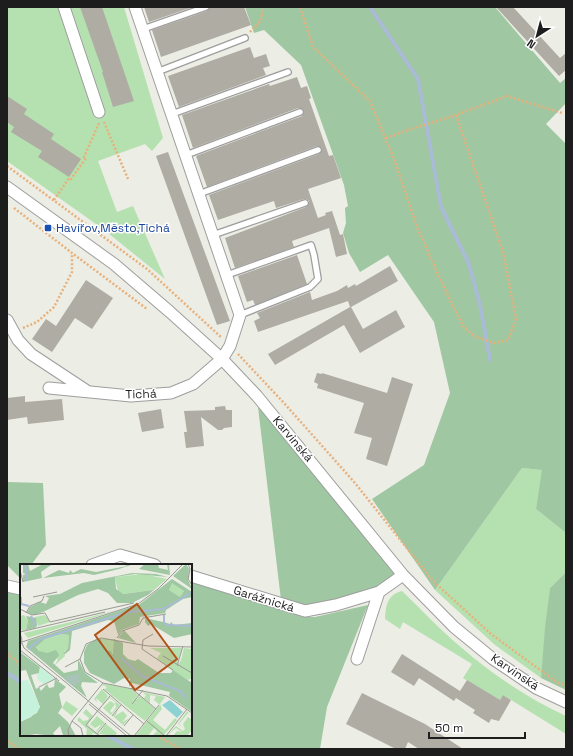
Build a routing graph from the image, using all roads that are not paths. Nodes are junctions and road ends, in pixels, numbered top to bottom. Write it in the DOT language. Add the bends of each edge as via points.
graph roads {
  1 [pos="64,7"];
  2 [pos="135,7"];
  3 [pos="206,7"];
  4 [pos="143,29"];
  5 [pos="245,38"];
  6 [pos="157,72"];
  7 [pos="288,72"];
  8 [pos="300,112"];
  9 [pos="101,114"];
  10 [pos="172,114"];
  11 [pos="318,150"];
  12 [pos="186,155"];
  13 [pos="7,187"];
  14 [pos="199,194"];
  15 [pos="305,203"];
  16 [pos="213,235"];
  17 [pos="227,275"];
  18 [pos="240,315"];
  19 [pos="10,324"];
  20 [pos="222,359"];
  21 [pos="50,388"];
  22 [pos="89,392"];
  23 [pos="95,564"];
  24 [pos="152,564"];
  25 [pos="192,576"];
  26 [pos="403,576"];
  27 [pos="7,586"];
  28 [pos="20,589"];
  29 [pos="379,592"];
  30 [pos="357,659"];
  31 [pos="566,702"];
  1 -- 9 [label="street"];
  2 -- 4 [label="street"];
  3 -- 4 [label="lane"];
  4 -- 6 [label="street"];
  5 -- 6 [label="lane"];
  6 -- 10 [label="street"];
  7 -- 10 [label="lane"];
  8 -- 12 [label="lane"];
  10 -- 12 [label="street"];
  11 -- 14 [label="lane"];
  12 -- 14 [label="street"];
  13 -- 20 [label="street, Karvinská" via="114,264"];
  14 -- 16 [label="street"];
  15 -- 16 [label="lane"];
  16 -- 17 [label="street"];
  17 -- 18 [label="street"];
  17 -- 18 [label="lane" via="310,245 314,255 318,279 310,287"];
  18 -- 20 [label="street" via="230,346"];
  19 -- 22 [label="street" via="18,340 31,354"];
  20 -- 22 [label="street, Tichá" via="193,384 171,393 131,396"];
  20 -- 26 [label="street, Karvinská" via="257,396"];
  21 -- 22 [label="street, Tichá"];
  23 -- 24 [label="street" via="120,555"];
  25 -- 29 [label="street, Garážnická" via="305,611"];
  26 -- 29 [label="street, Garážnická"];
  26 -- 31 [label="street, Karvinská" via="454,627 494,659 536,688"];
  27 -- 28 [label="street"];
  29 -- 30 [label="street"];
}
